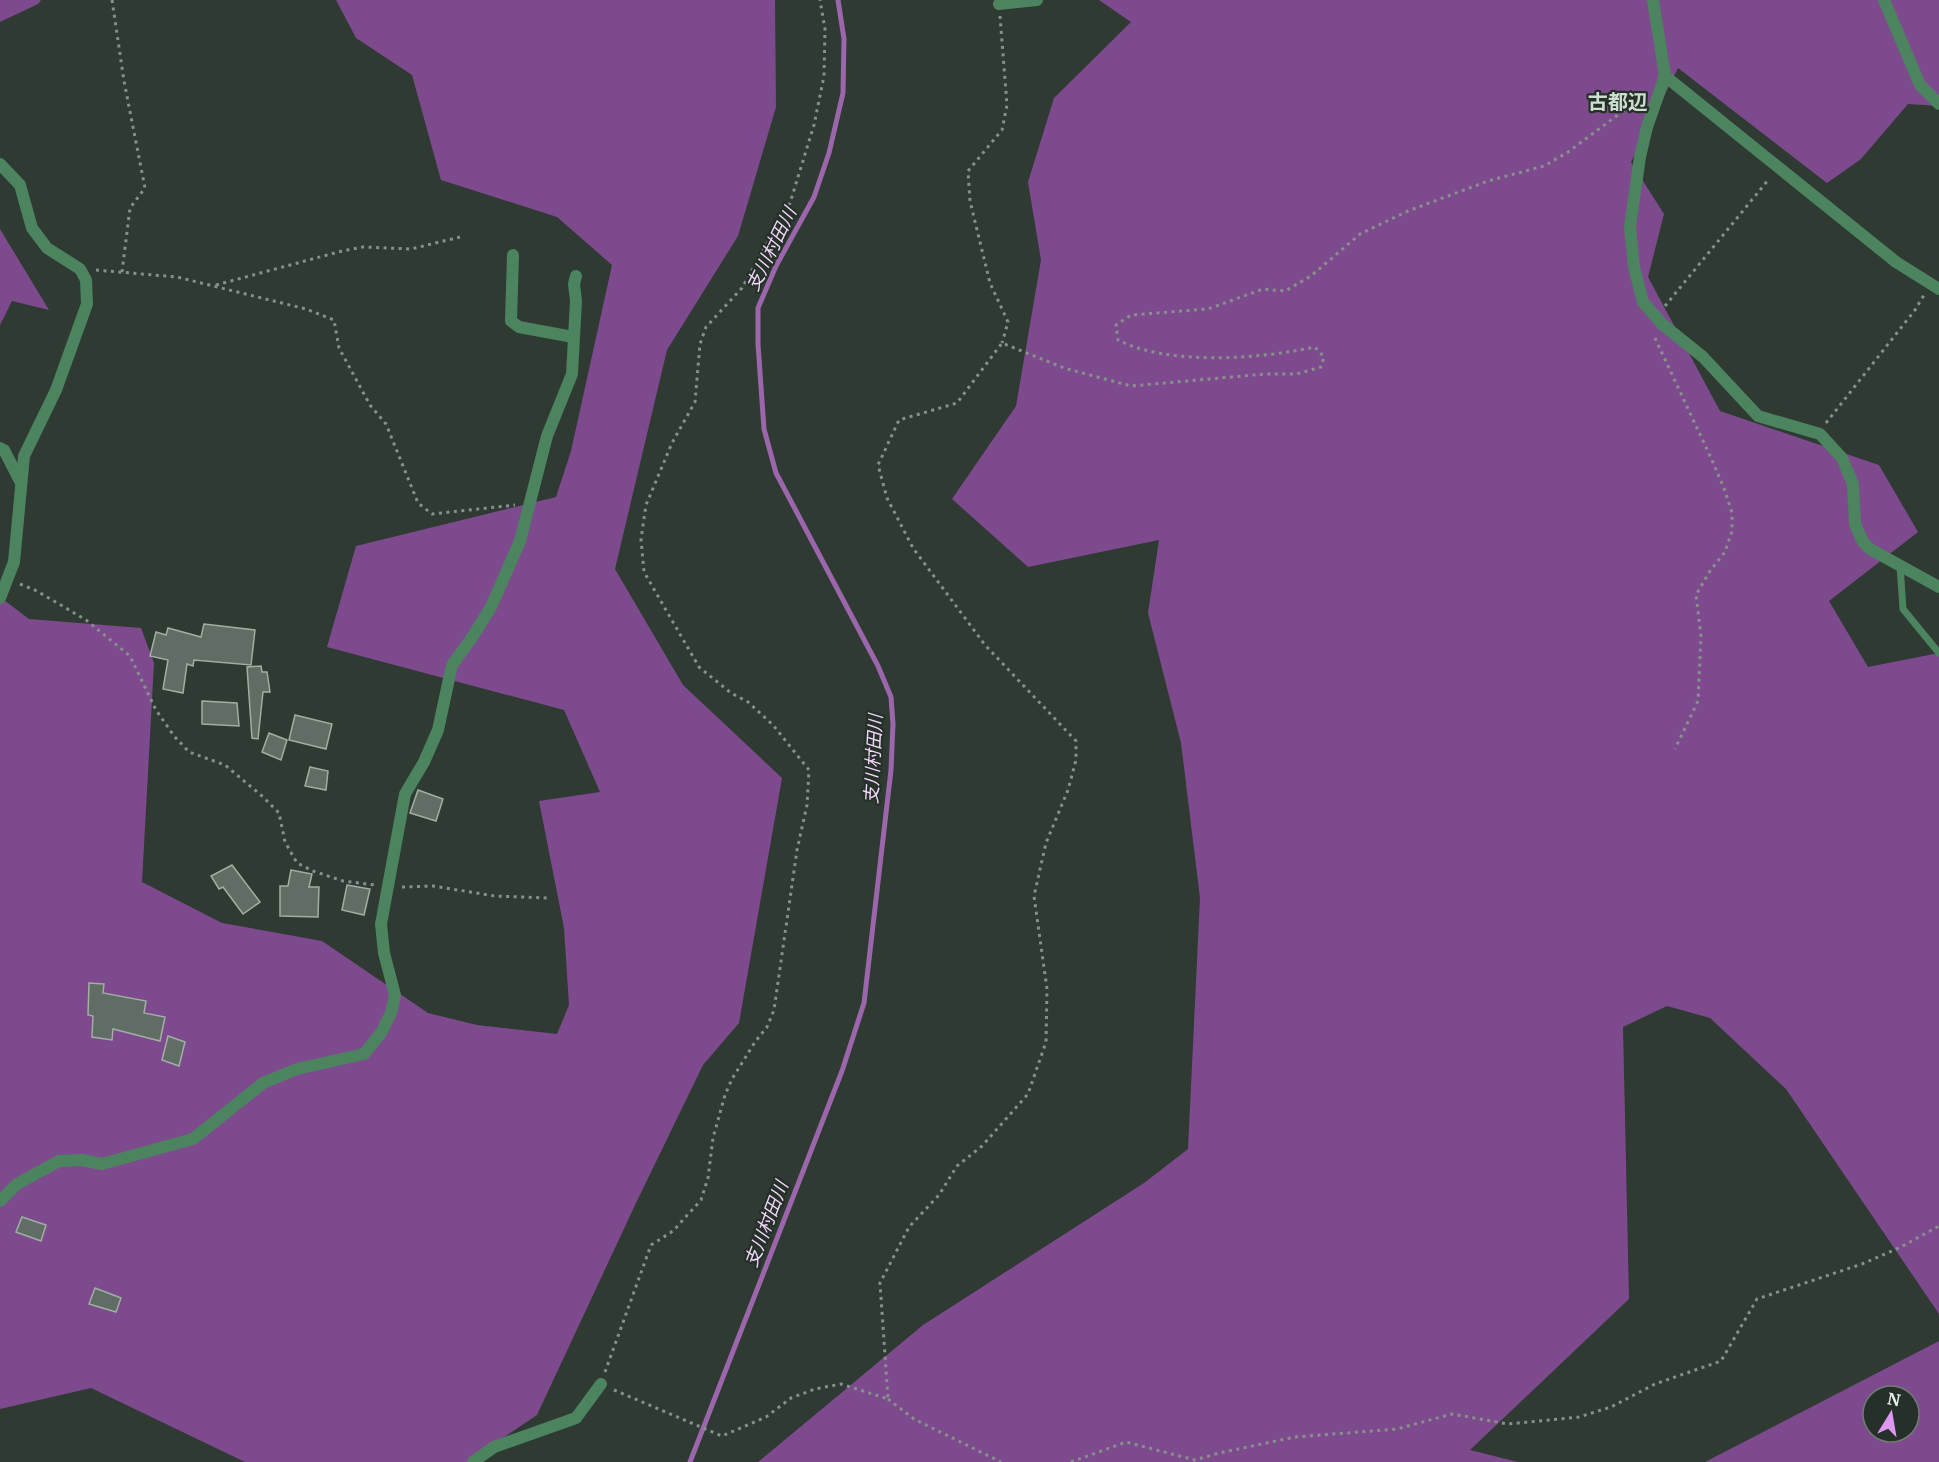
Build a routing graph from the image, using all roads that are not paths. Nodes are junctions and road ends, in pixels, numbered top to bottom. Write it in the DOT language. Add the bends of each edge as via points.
graph roads {
  1 [pos="1036,0"];
  2 [pos="1653,0"];
  3 [pos="1884,0"];
  4 [pos="999,4"];
  5 [pos="1665,76"];
  6 [pos="1939,104"];
  7 [pos="0,164"];
  8 [pos="513,255"];
  9 [pos="576,276"];
  10 [pos="1935,286"];
  11 [pos="573,337"];
  12 [pos="0,448"];
  13 [pos="21,484"];
  14 [pos="1900,566"];
  15 [pos="1939,587"];
  16 [pos="0,597"];
  17 [pos="1939,653"];
  18 [pos="0,1201"];
  19 [pos="601,1384"];
  20 [pos="473,1462"];
  1 -- 4 [label="street"];
  2 -- 5 [label="street"];
  3 -- 6 [label="street" via="1920,85"];
  5 -- 10 [label="street" via="1896,262"];
  5 -- 14 [label="street" via="1640,157 1630,227 1643,302 1703,357 1758,416 1817,434 1842,458 1853,483 1855,524 1863,542"];
  7 -- 13 [label="street" via="20,185 32,228 47,248 80,269 86,280 87,304 56,390 24,456"];
  8 -- 11 [label="street" via="511,321 519,327"];
  9 -- 11 [label="street"];
  11 -- 18 [label="street" via="572,374 547,436 520,541 491,607 452,665 438,730 405,794 381,924 395,995 381,1033 364,1054 297,1069 263,1083 193,1139 102,1164 58,1161 18,1184"];
  12 -- 13 [label="street"];
  13 -- 16 [label="street" via="14,562"];
  14 -- 15 [label="street"];
  14 -- 17 [label="lane" via="1903,609"];
  19 -- 20 [label="street" via="576,1418 494,1447"];
}
